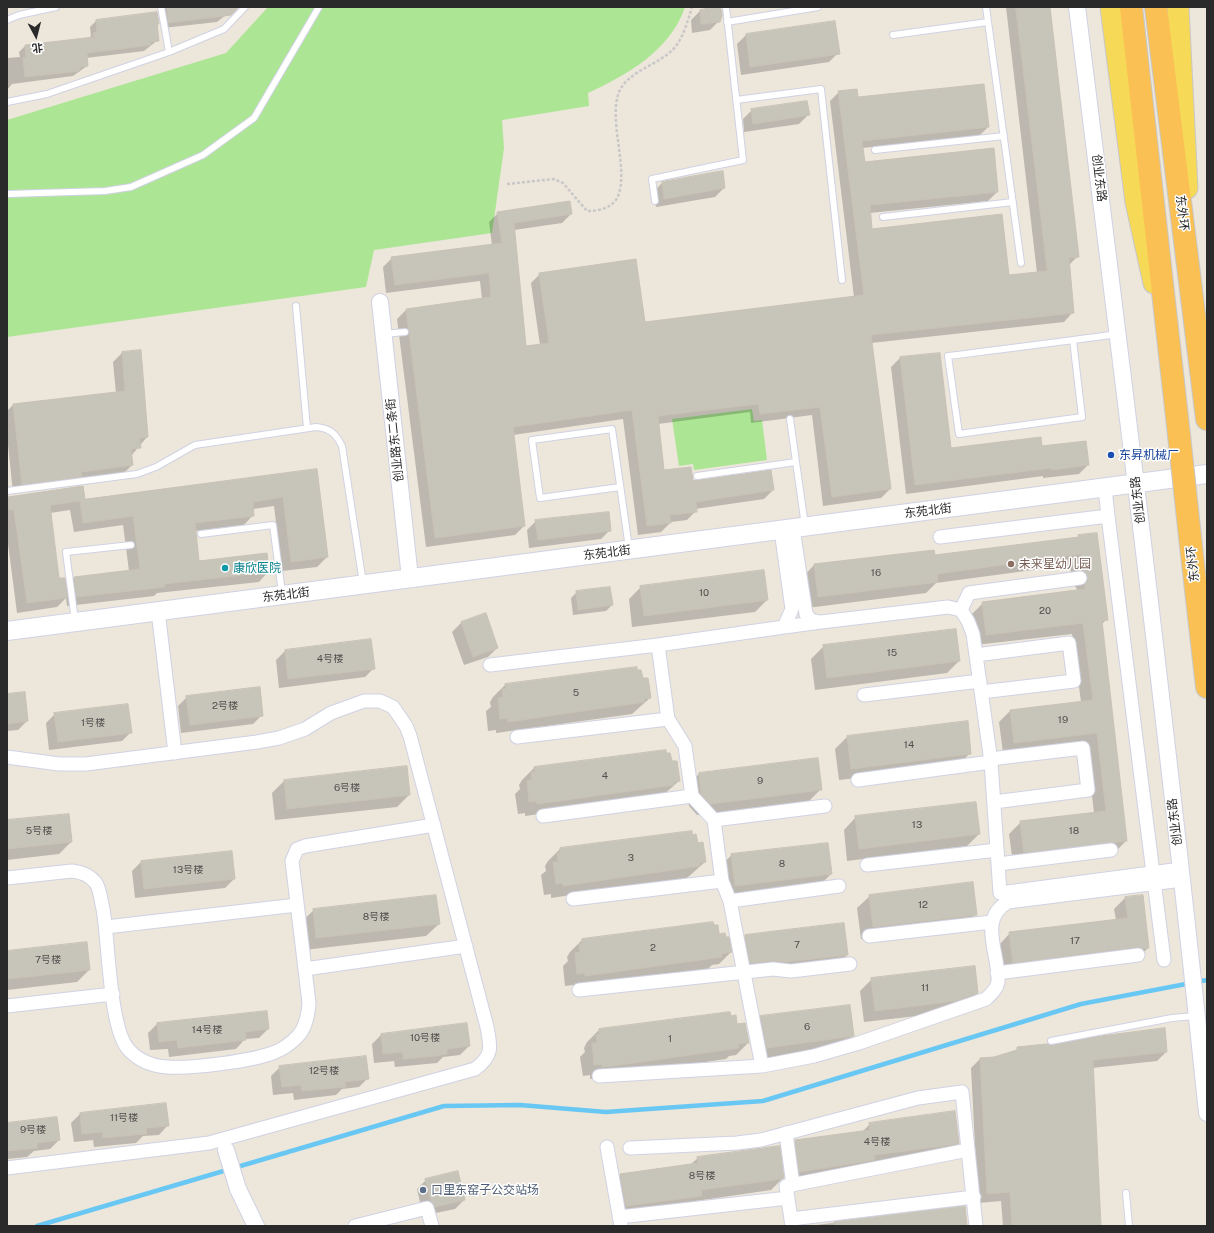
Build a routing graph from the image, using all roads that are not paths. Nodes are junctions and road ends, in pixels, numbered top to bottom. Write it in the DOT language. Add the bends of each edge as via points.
graph roads {
  1 [pos="56,7"];
  2 [pos="161,7"];
  3 [pos="245,7"];
  4 [pos="319,7"];
  5 [pos="726,7"];
  6 [pos="818,7"];
  7 [pos="986,7"];
  8 [pos="1077,7"];
  9 [pos="1111,7"];
  10 [pos="1130,7"];
  11 [pos="1156,7"];
  12 [pos="1178,7"];
  13 [pos="7,20"];
  14 [pos="727,22"];
  15 [pos="988,22"];
  16 [pos="893,35"];
  17 [pos="169,52"];
  18 [pos="736,100"];
  19 [pos="7,102"];
  20 [pos="1004,136"];
  21 [pos="875,150"];
  22 [pos="7,194"];
  23 [pos="655,201"];
  24 [pos="1013,202"];
  25 [pos="883,217"];
  26 [pos="1021,263"];
  27 [pos="842,280"];
  28 [pos="380,302"];
  29 [pos="296,306"];
  30 [pos="406,332"];
  31 [pos="384,334"];
  32 [pos="1118,334"];
  33 [pos="1197,338"];
  34 [pos="1073,340"];
  35 [pos="1167,342"];
  36 [pos="790,419"];
  37 [pos="1207,419"];
  38 [pos="307,428"];
  39 [pos="796,462"];
  40 [pos="1207,474"];
  41 [pos="697,476"];
  42 [pos="1136,484"];
  43 [pos="620,487"];
  44 [pos="1105,488"];
  45 [pos="7,491"];
  46 [pos="1108,516"];
  47 [pos="793,529"];
  48 [pos="201,534"];
  49 [pos="940,537"];
  50 [pos="131,545"];
  51 [pos="630,550"];
  52 [pos="410,578"];
  53 [pos="1080,578"];
  54 [pos="363,585"];
  55 [pos="282,595"];
  56 [pos="961,610"];
  57 [pos="158,611"];
  58 [pos="75,622"];
  59 [pos="820,622"];
  60 [pos="784,627"];
  61 [pos="7,631"];
  62 [pos="658,645"];
  63 [pos="976,655"];
  64 [pos="490,665"];
  65 [pos="980,687"];
  66 [pos="1207,687"];
  67 [pos="864,695"];
  68 [pos="668,719"];
  69 [pos="517,737"];
  70 [pos="175,752"];
  71 [pos="7,756"];
  72 [pos="991,761"];
  73 [pos="858,780"];
  74 [pos="692,796"];
  75 [pos="994,802"];
  76 [pos="825,806"];
  77 [pos="542,816"];
  78 [pos="714,820"];
  79 [pos="434,825"];
  80 [pos="997,850"];
  81 [pos="1111,850"];
  82 [pos="998,864"];
  83 [pos="868,865"];
  84 [pos="1181,874"];
  85 [pos="7,878"];
  86 [pos="1154,878"];
  87 [pos="722,881"];
  88 [pos="839,886"];
  89 [pos="1000,893"];
  90 [pos="573,900"];
  91 [pos="730,900"];
  92 [pos="297,904"];
  93 [pos="1000,906"];
  94 [pos="992,922"];
  95 [pos="106,927"];
  96 [pos="869,936"];
  97 [pos="466,946"];
  98 [pos="1138,955"];
  99 [pos="1164,960"];
  100 [pos="850,964"];
  101 [pos="305,969"];
  102 [pos="744,972"];
  103 [pos="997,973"];
  104 [pos="579,990"];
  105 [pos="113,994"];
  106 [pos="7,1006"];
  107 [pos="1197,1015"];
  108 [pos="1051,1041"];
  109 [pos="762,1066"];
  110 [pos="599,1076"];
  111 [pos="1207,1113"];
  112 [pos="786,1133"];
  113 [pos="225,1145"];
  114 [pos="607,1147"];
  115 [pos="630,1148"];
  116 [pos="968,1150"];
  117 [pos="7,1168"];
  118 [pos="793,1185"];
  119 [pos="1126,1194"];
  120 [pos="974,1197"];
  121 [pos="788,1198"];
  122 [pos="620,1222"];
  123 [pos="791,1223"];
  124 [pos="256,1226"];
  125 [pos="355,1226"];
  126 [pos="432,1226"];
  127 [pos="976,1226"];
  128 [pos="1128,1226"];
  1 -- 13 [label="lane"];
  2 -- 17 [label="lane"];
  3 -- 17 [label="lane" via="224,29"];
  4 -- 22 [label="lane" via="254,118 203,155 131,187 105,191"];
  5 -- 14 [label="lane"];
  6 -- 14 [label="lane"];
  7 -- 15 [label="lane"];
  8 -- 32 [label="street, 创业东路"];
  9 -- 35 [label="main road" via="1136,202"];
  10 -- 35 [label="highway"];
  11 -- 33 [label="highway, 东外环"];
  12 -- 33 [label="main road"];
  14 -- 18 [label="lane"];
  15 -- 16 [label="lane"];
  15 -- 20 [label="lane"];
  17 -- 19 [label="lane" via="47,94"];
  18 -- 23 [label="lane" via="743,160 652,179"];
  18 -- 27 [label="lane" via="821,89"];
  20 -- 21 [label="lane"];
  20 -- 24 [label="lane"];
  24 -- 25 [label="lane"];
  24 -- 26 [label="lane"];
  28 -- 31 [label="street, 创业路东二条街"];
  29 -- 38 [label="lane"];
  30 -- 31 [label="lane"];
  31 -- 52 [label="street, 创业路东二条街"];
  32 -- 34 [label="lane"];
  32 -- 42 [label="street, 创业东路"];
  33 -- 37 [label="highway, 东外环"];
  34 -- 34 [label="lane" via="1082,417 958,434 948,356"];
  35 -- 66 [label="highway, 东外环, bridge"];
  36 -- 39 [label="lane"];
  38 -- 45 [label="lane" via="194,446 156,467 137,474"];
  38 -- 54 [label="lane" via="323,427 332,431 342,446"];
  39 -- 41 [label="lane"];
  39 -- 47 [label="lane"];
  40 -- 42 [label="main road, 东苑北街"];
  42 -- 44 [label="main road, 东苑北街"];
  42 -- 84 [label="street, 创业东路"];
  43 -- 43 [label="lane" via="612,429 532,440 540,498"];
  43 -- 51 [label="lane"];
  44 -- 46 [label="street"];
  44 -- 47 [label="main road, 东苑北街"];
  46 -- 49 [label="street"];
  46 -- 86 [label="street"];
  47 -- 51 [label="main road, 东苑北街"];
  47 -- 59 [label="street" via="806,614 812,620"];
  47 -- 60 [label="street" via="792,609"];
  48 -- 55 [label="lane" via="273,526"];
  50 -- 58 [label="lane" via="66,552"];
  51 -- 52 [label="main road, 东苑北街"];
  52 -- 54 [label="main road, 东苑北街"];
  53 -- 56 [label="street" via="969,593"];
  54 -- 55 [label="main road, 东苑北街"];
  55 -- 57 [label="main road, 东苑北街"];
  56 -- 59 [label="street" via="948,607"];
  56 -- 63 [label="street" via="968,621"];
  57 -- 58 [label="main road, 东苑北街"];
  57 -- 70 [label="street"];
  58 -- 61 [label="main road, 东苑北街"];
  59 -- 60 [label="street"];
  60 -- 62 [label="street"];
  62 -- 64 [label="street"];
  62 -- 68 [label="street"];
  63 -- 65 [label="street"];
  63 -- 65 [label="street" via="1069,643 1074,680"];
  65 -- 67 [label="street"];
  65 -- 72 [label="street"];
  68 -- 69 [label="street"];
  68 -- 74 [label="street" via="684,746"];
  70 -- 71 [label="street" via="86,764 59,764"];
  70 -- 79 [label="street" via="279,738 305,729 347,706 364,701 380,701 393,707 406,726"];
  72 -- 73 [label="street"];
  72 -- 75 [label="street"];
  72 -- 75 [label="street" via="1083,748 1088,790"];
  74 -- 77 [label="street"];
  74 -- 78 [label="street"];
  75 -- 80 [label="street"];
  76 -- 78 [label="street"];
  78 -- 87 [label="street"];
  79 -- 92 [label="street" via="297,849 292,861"];
  79 -- 97 [label="street"];
  80 -- 82 [label="street"];
  80 -- 83 [label="street"];
  81 -- 82 [label="street"];
  82 -- 89 [label="street"];
  84 -- 86 [label="street"];
  84 -- 107 [label="street, 创业东路"];
  85 -- 95 [label="street" via="83,872 97,884"];
  86 -- 89 [label="street"];
  86 -- 93 [label="street" via="1008,902"];
  86 -- 99 [label="street"];
  87 -- 90 [label="street"];
  87 -- 91 [label="street"];
  88 -- 91 [label="street"];
  89 -- 93 [label="street"];
  91 -- 102 [label="street"];
  92 -- 95 [label="street"];
  92 -- 101 [label="street"];
  93 -- 94 [label="street"];
  94 -- 96 [label="street"];
  94 -- 103 [label="street"];
  95 -- 105 [label="street"];
  97 -- 101 [label="street"];
  97 -- 113 [label="street" via="490,1039 486,1061 475,1069"];
  98 -- 103 [label="street"];
  100 -- 102 [label="street" via="791,971 773,969"];
  101 -- 105 [label="street" via="308,1016 298,1036 275,1052 242,1060 166,1067 139,1059 128,1050 122,1039 116,1022"];
  102 -- 104 [label="street"];
  102 -- 109 [label="street"];
  103 -- 109 [label="street" via="998,982 994,992 986,999 859,1043 814,1056"];
  105 -- 106 [label="street"];
  107 -- 108 [label="lane"];
  107 -- 111 [label="street"];
  109 -- 110 [label="street"];
  112 -- 115 [label="street" via="737,1144"];
  112 -- 116 [label="street" via="918,1098 962,1092"];
  112 -- 118 [label="street"];
  113 -- 117 [label="street" via="162,1149"];
  113 -- 124 [label="street" via="238,1189"];
  114 -- 122 [label="street"];
  116 -- 118 [label="street"];
  116 -- 120 [label="street"];
  118 -- 121 [label="street" via="786,1186"];
  119 -- 128 [label="lane"];
  120 -- 123 [label="street"];
  120 -- 127 [label="street"];
  121 -- 122 [label="street"];
  121 -- 123 [label="street"];
  125 -- 126 [label="street" via="427,1208"];
}
